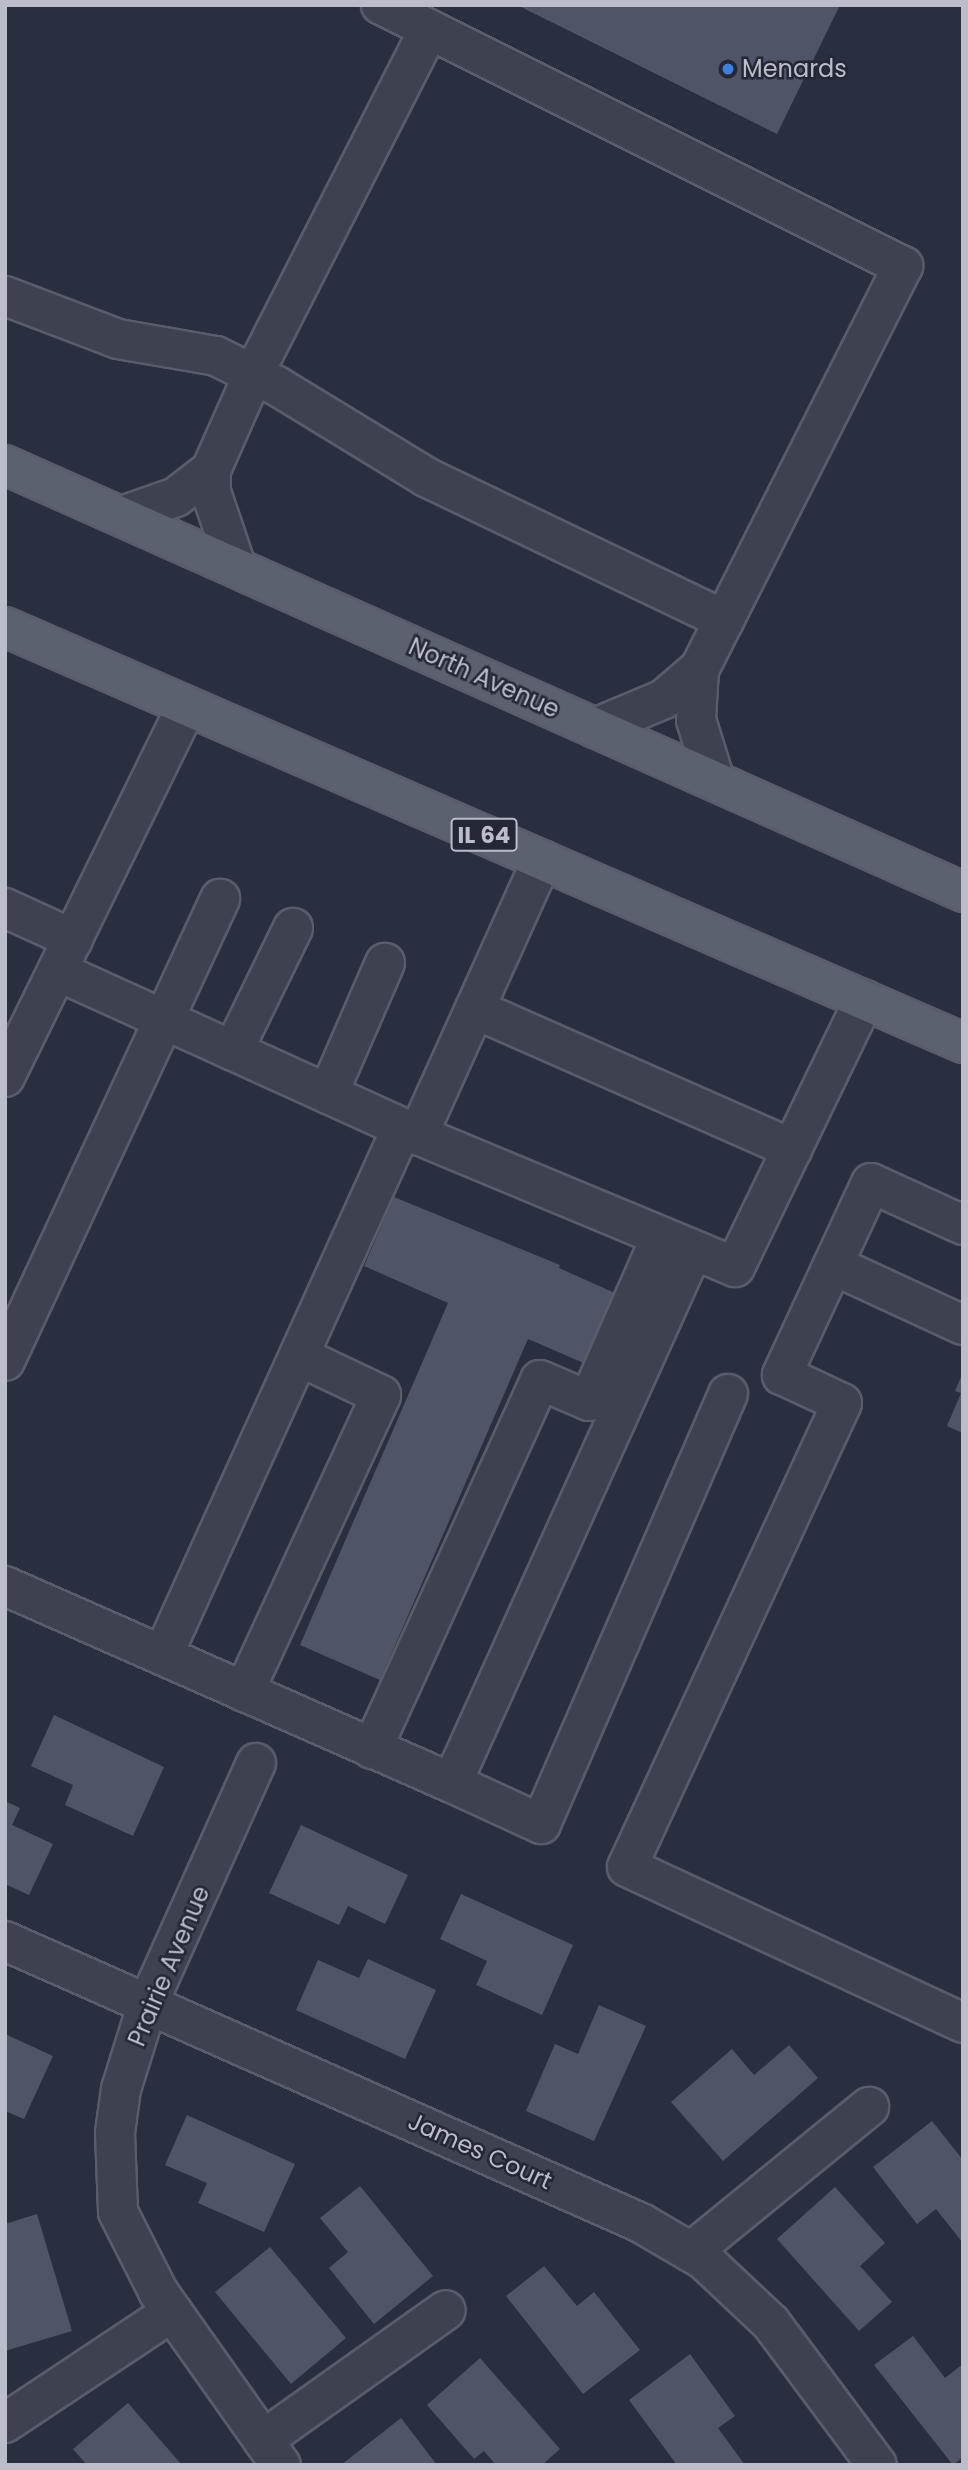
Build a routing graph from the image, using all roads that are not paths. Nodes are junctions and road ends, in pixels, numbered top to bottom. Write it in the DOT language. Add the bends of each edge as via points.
graph roads {
  1 [pos="381,5"];
  2 [pos="429,29"];
  3 [pos="5,296"];
  4 [pos="253,375"];
  5 [pos="5,465"];
  6 [pos="211,470"];
  7 [pos="122,516"];
  8 [pos="236,566"];
  9 [pos="724,620"];
  10 [pos="5,627"];
  11 [pos="699,669"];
  12 [pos="187,706"];
  13 [pos="595,728"];
  14 [pos="715,781"];
  15 [pos="542,860"];
  16 [pos="963,892"];
  17 [pos="220,900"];
  18 [pos="5,908"];
  19 [pos="293,928"];
  20 [pos="65,955"];
  21 [pos="385,964"];
  22 [pos="864,1000"];
  23 [pos="475,1009"];
  24 [pos="164,1020"];
  25 [pos="963,1043"];
  26 [pos="233,1051"];
  27 [pos="5,1077"];
  28 [pos="328,1094"];
  29 [pos="410,1132"];
  30 [pos="792,1149"];
  31 [pos="963,1225"];
  32 [pos="677,1243"];
  33 [pos="833,1265"];
  34 [pos="963,1325"];
  35 [pos="299,1356"];
  36 [pos="5,1361"];
  37 [pos="728,1394"];
  38 [pos="5,1586"];
  39 [pos="163,1656"];
  40 [pos="244,1692"];
  41 [pos="372,1749"];
  42 [pos="256,1763"];
  43 [pos="452,1783"];
  44 [pos="5,1941"];
  45 [pos="148,2003"];
  46 [pos="963,2023"];
  47 [pos="869,2107"];
  48 [pos="691,2252"];
  49 [pos="446,2310"];
  50 [pos="172,2312"];
  51 [pos="5,2423"];
  52 [pos="272,2452"];
  53 [pos="877,2465"];
  1 -- 2 [label="street"];
  2 -- 4 [label="street"];
  2 -- 9 [label="street" via="902,266"];
  3 -- 4 [label="street" via="118,340 216,356"];
  4 -- 6 [label="street"];
  4 -- 9 [label="street" via="426,477"];
  5 -- 7 [label="main road, North Avenue"];
  6 -- 7 [label="street" via="176,496"];
  6 -- 8 [label="street" via="211,492"];
  7 -- 8 [label="main road, North Avenue"];
  8 -- 13 [label="main road, North Avenue"];
  9 -- 11 [label="street"];
  10 -- 12 [label="main road, IL 64"];
  11 -- 13 [label="street" via="664,699"];
  11 -- 14 [label="street" via="696,720"];
  12 -- 15 [label="main road, IL 64"];
  12 -- 20 [label="street"];
  13 -- 14 [label="main road, North Avenue"];
  14 -- 16 [label="main road, North Avenue"];
  15 -- 22 [label="main road, IL 64"];
  15 -- 23 [label="street"];
  17 -- 24 [label="street"];
  18 -- 20 [label="street"];
  19 -- 26 [label="street"];
  20 -- 24 [label="street"];
  20 -- 27 [label="street"];
  21 -- 28 [label="street"];
  22 -- 25 [label="main road, IL 64"];
  22 -- 30 [label="street"];
  23 -- 29 [label="street"];
  23 -- 30 [label="street"];
  24 -- 26 [label="street"];
  24 -- 36 [label="street"];
  26 -- 28 [label="street"];
  28 -- 29 [label="street"];
  29 -- 32 [label="street"];
  29 -- 35 [label="street"];
  30 -- 32 [label="street" via="735,1267"];
  31 -- 33 [label="street" via="871,1183"];
  32 -- 41 [label="street" via="590,1401 540,1380"];
  32 -- 43 [label="street"];
  33 -- 34 [label="street"];
  33 -- 46 [label="street" via="782,1375 842,1403 627,1867"];
  35 -- 39 [label="street"];
  35 -- 40 [label="street" via="381,1395"];
  37 -- 43 [label="street" via="541,1824"];
  38 -- 39 [label="street"];
  39 -- 40 [label="street"];
  40 -- 41 [label="street"];
  41 -- 43 [label="street"];
  42 -- 45 [label="street, Prairie Avenue"];
  44 -- 45 [label="street, James Court"];
  45 -- 48 [label="street, James Court" via="640,2223"];
  45 -- 50 [label="street, Prairie Avenue" via="121,2089 115,2133 118,2212"];
  47 -- 48 [label="street"];
  48 -- 53 [label="street, James Court" via="771,2323"];
  49 -- 52 [label="street"];
  50 -- 51 [label="street"];
  50 -- 52 [label="street, Prairie Avenue"];
}
